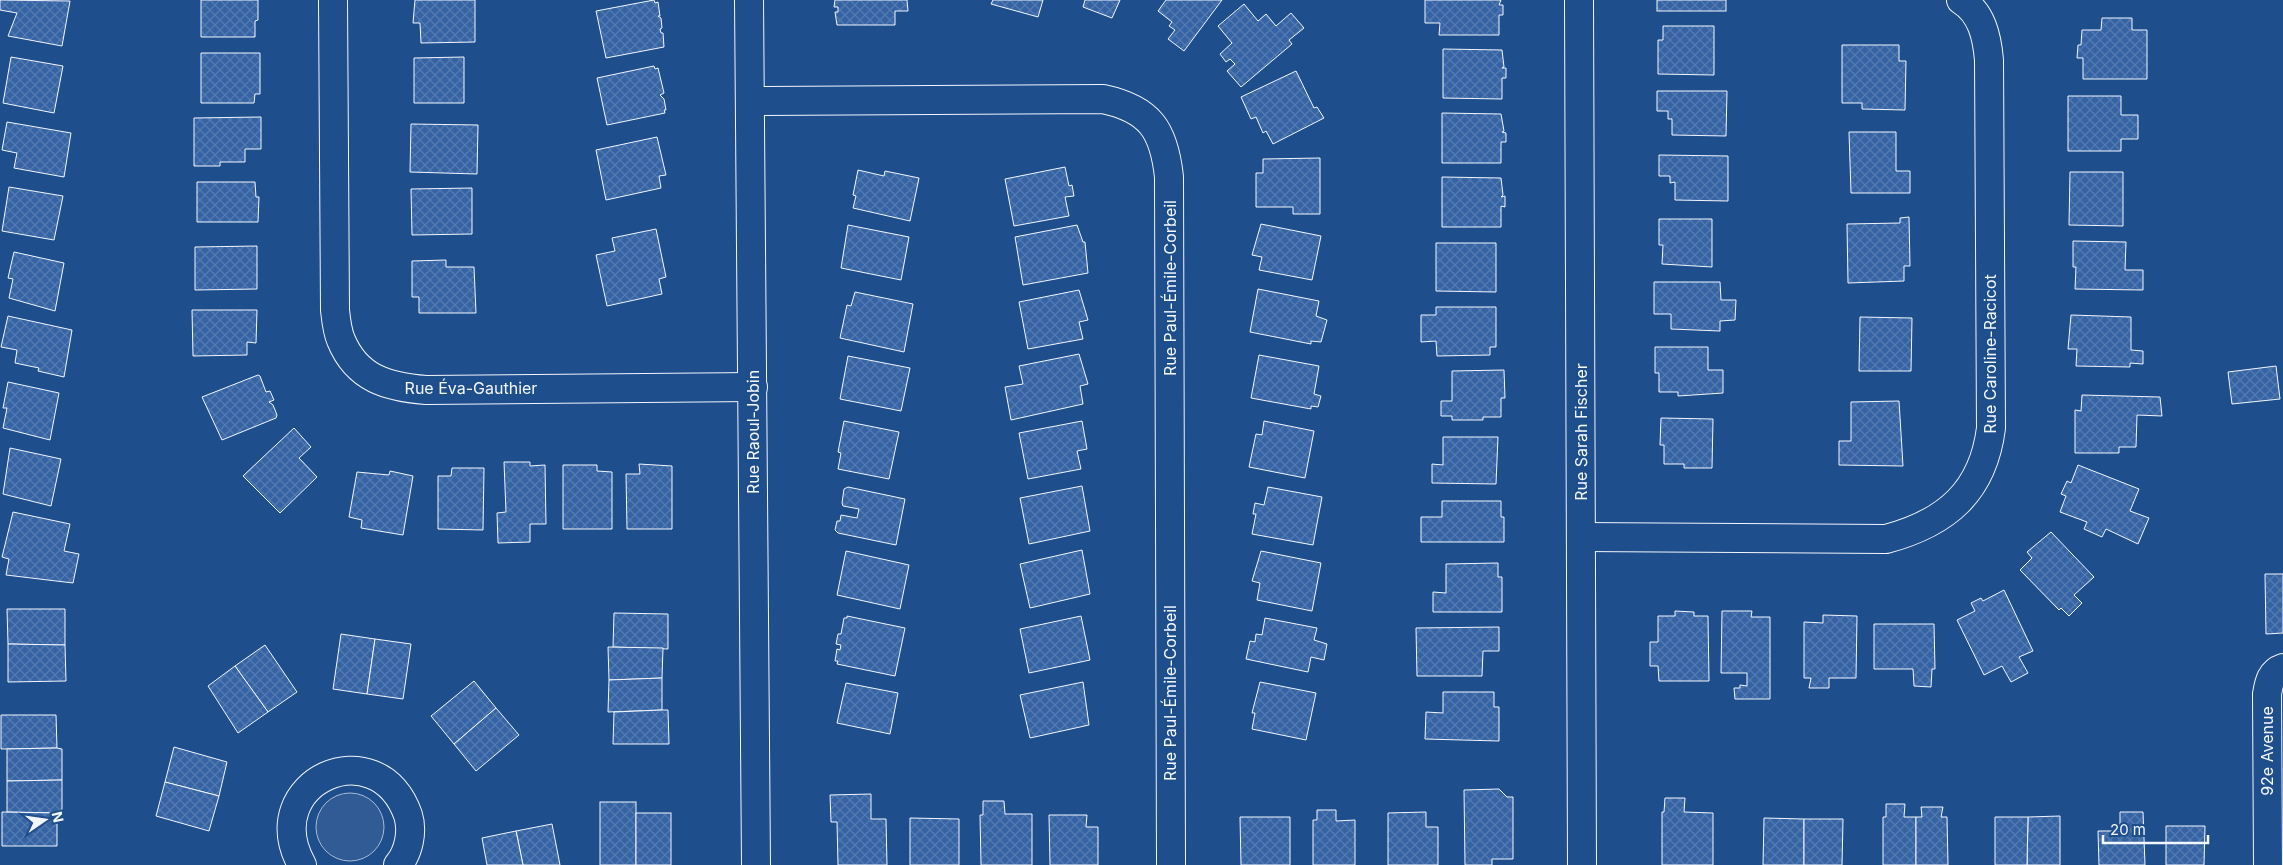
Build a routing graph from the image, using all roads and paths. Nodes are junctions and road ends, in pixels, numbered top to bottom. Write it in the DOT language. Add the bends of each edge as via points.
graph roads {
  1 [pos="333,0"];
  2 [pos="749,0"];
  3 [pos="1579,0"];
  4 [pos="1961,0"];
  5 [pos="751,101"];
  6 [pos="753,387"];
  7 [pos="1581,537"];
  8 [pos="2280,669"];
  9 [pos="302,865"];
  10 [pos="398,865"];
  11 [pos="756,865"];
  12 [pos="1171,865"];
  13 [pos="1582,865"];
  14 [pos="2268,865"];
  1 -- 6 [label="street, Rue Éva-Gauthier" via="334,310 340,340 354,363 372,378 396,388 426,390"];
  2 -- 5 [label="street, Rue Raoul-Jobin"];
  3 -- 7 [label="street, Rue Sarah Fischer"];
  4 -- 7 [label="street, Rue Caroline-Racicot" via="1980,20 1987,38 1989,60 1992,428 1988,453 1979,475 1962,498 1940,518 1913,532 1886,539"];
  5 -- 6 [label="street, Rue Raoul-Jobin"];
  5 -- 12 [label="street, Rue Paul-Émile-Corbeil" via="1103,99 1124,103 1140,112 1159,134 1167,154 1169,177"];
  6 -- 11 [label="street, Rue Raoul-Jobin"];
  7 -- 13 [label="street, Rue Sarah Fischer"];
  8 -- 14 [label="street, 92e Avenue" via="2270,679 2267,694"];
  9 -- 10 [label="street" via="294,850 290,830 293,811 302,794 316,780 333,772 354,770 379,778 390,785 403,801 410,820 410,840"];
}
